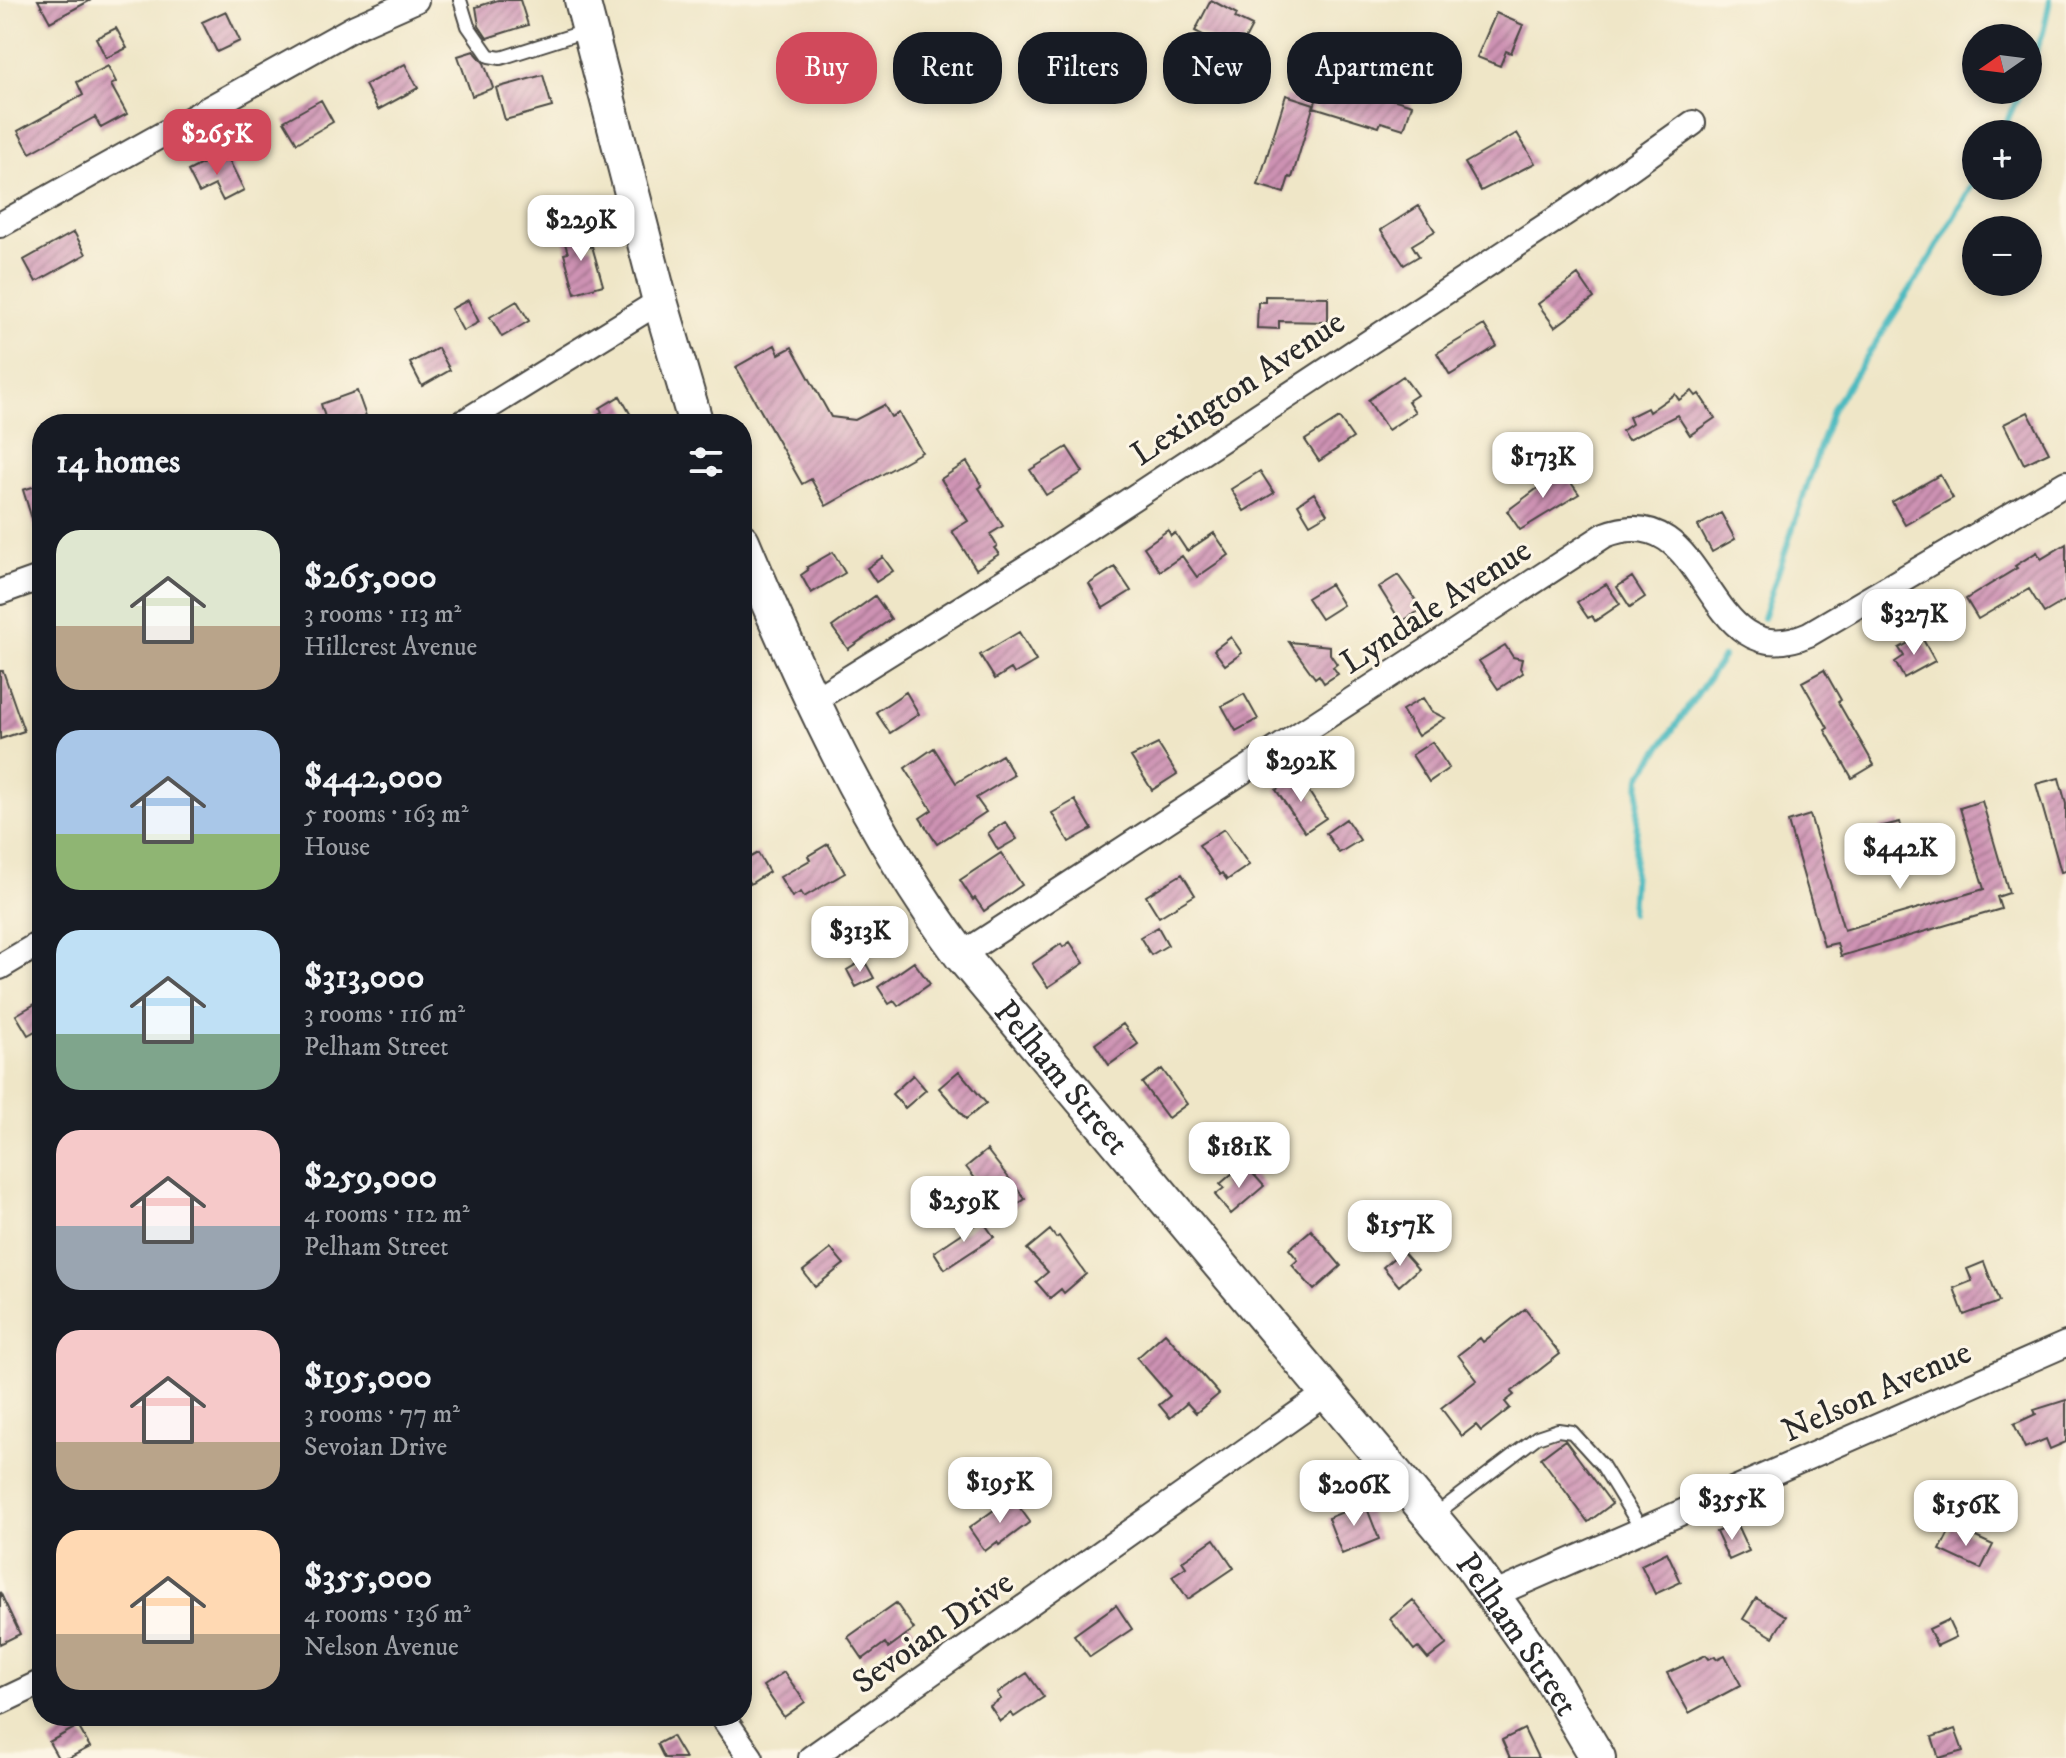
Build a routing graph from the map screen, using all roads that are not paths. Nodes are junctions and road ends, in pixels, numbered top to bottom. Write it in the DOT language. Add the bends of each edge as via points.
graph roads {
  1 [pos="416,0"];
  2 [pos="460,0"];
  3 [pos="586,15"];
  4 [pos="1693,123"];
  5 [pos="0,225"];
  6 [pos="660,301"];
  7 [pos="477,414"];
  8 [pos="693,414"];
  9 [pos="2066,483"];
  10 [pos="752,563"];
  11 [pos="32,584"];
  12 [pos="0,592"];
  13 [pos="814,700"];
  14 [pos="32,948"];
  15 [pos="961,955"];
  16 [pos="0,967"];
  17 [pos="2066,1344"];
  18 [pos="1327,1393"];
  19 [pos="1431,1517"];
  20 [pos="1642,1530"];
  21 [pos="1493,1595"];
  22 [pos="32,1687"];
  23 [pos="0,1702"];
  24 [pos="729,1726"];
  25 [pos="751,1758"];
  26 [pos="811,1758"];
  27 [pos="1598,1758"];
  1 -- 5 [label="street" via="355,27"];
  2 -- 3 [label="lane" via="468,26 489,56 501,58"];
  3 -- 6 [label="street"];
  4 -- 13 [label="street, Lexington Avenue" via="1588,198 1048,554"];
  6 -- 7 [label="street"];
  6 -- 8 [label="street"];
  9 -- 15 [label="street, Lyndale Avenue" via="1791,640 1762,638 1735,624 1681,549 1662,535 1634,529 1605,535"];
  10 -- 13 [label="street, Pelham Street"];
  11 -- 12 [label="street"];
  13 -- 15 [label="street, Pelham Street" via="897,861"];
  14 -- 16 [label="street"];
  15 -- 18 [label="street, Pelham Street"];
  17 -- 20 [label="street, Nelson Avenue"];
  18 -- 19 [label="street, Pelham Street"];
  18 -- 26 [label="street, Sevoian Drive"];
  19 -- 20 [label="lane" via="1537,1437 1558,1430 1572,1432 1602,1465"];
  19 -- 21 [label="street, Pelham Street"];
  20 -- 21 [label="street, Nelson Avenue"];
  21 -- 27 [label="street, Pelham Street"];
  22 -- 23 [label="street"];
  24 -- 25 [label="street"];
}
